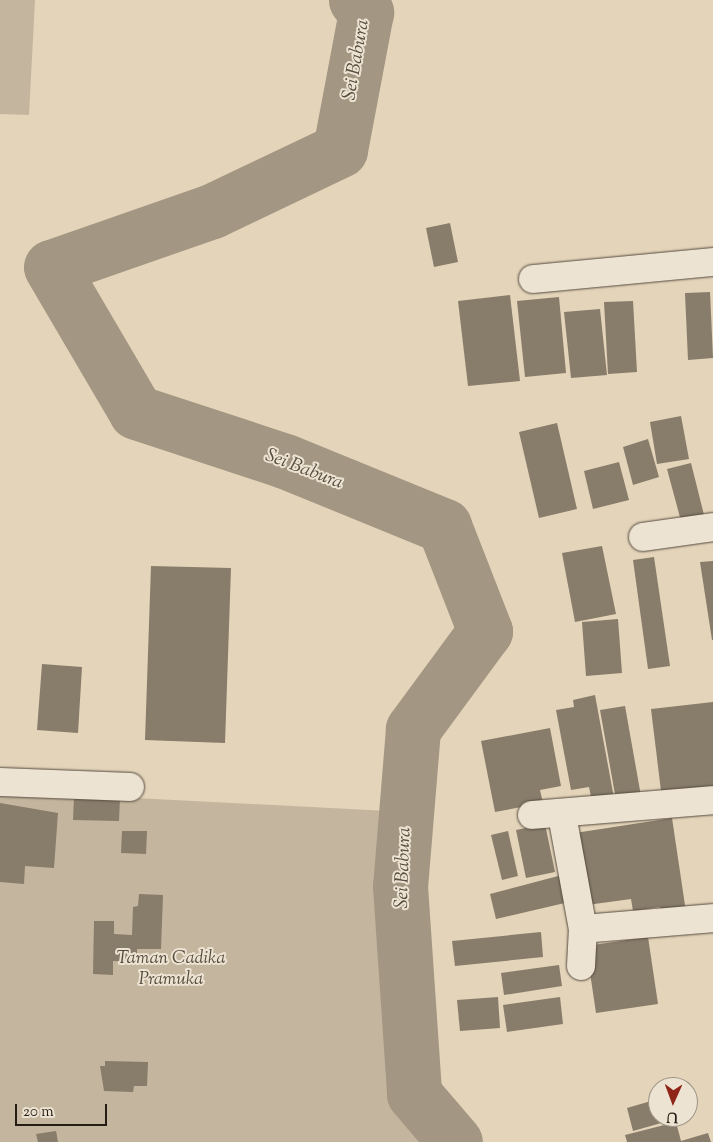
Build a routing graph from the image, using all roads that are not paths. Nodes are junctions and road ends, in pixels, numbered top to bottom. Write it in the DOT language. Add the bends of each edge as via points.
graph roads {
  1 [pos="713,262"];
  2 [pos="533,279"];
  3 [pos="713,526"];
  4 [pos="643,537"];
  5 [pos="0,782"];
  6 [pos="130,787"];
  7 [pos="713,800"];
  8 [pos="532,815"];
  9 [pos="562,815"];
  10 [pos="713,918"];
  11 [pos="583,929"];
  12 [pos="581,966"];
  1 -- 2 [label="street"];
  3 -- 4 [label="street"];
  5 -- 6 [label="street"];
  7 -- 9 [label="street"];
  8 -- 9 [label="street"];
  9 -- 11 [label="street"];
  10 -- 11 [label="street"];
  11 -- 12 [label="street"];
}
